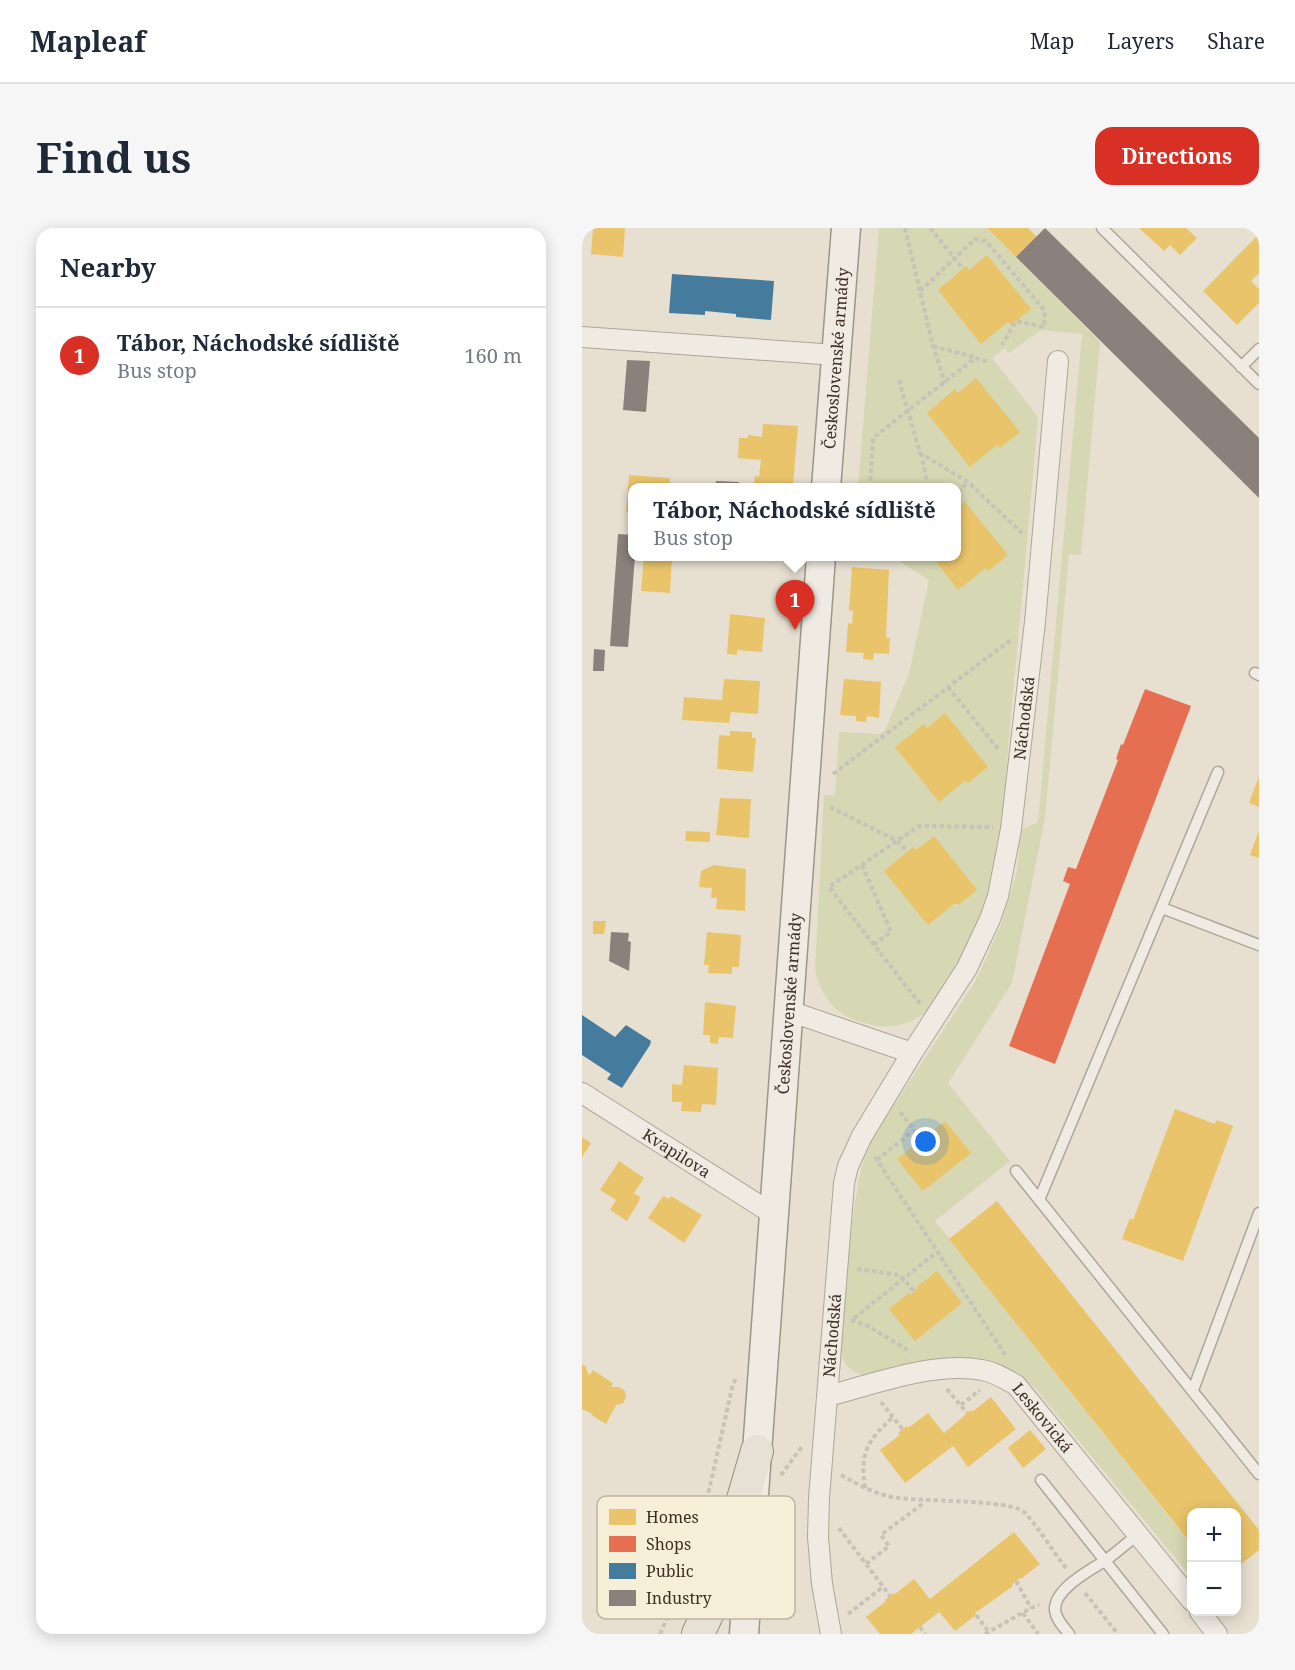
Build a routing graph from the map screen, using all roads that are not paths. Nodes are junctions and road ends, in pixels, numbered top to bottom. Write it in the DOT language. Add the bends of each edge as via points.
graph roads {
  1 [pos="846,228"];
  2 [pos="1102,228"];
  3 [pos="582,337"];
  4 [pos="1259,349"];
  5 [pos="837,355"];
  6 [pos="1058,361"];
  7 [pos="1241,367"];
  8 [pos="1259,384"];
  9 [pos="826,483"];
  10 [pos="821,561"];
  11 [pos="1218,772"];
  12 [pos="1162,908"];
  13 [pos="1259,945"];
  14 [pos="789,1011"];
  15 [pos="912,1053"];
  16 [pos="582,1093"];
  17 [pos="1016,1171"];
  18 [pos="1039,1200"];
  19 [pos="1259,1213"];
  20 [pos="773,1214"];
  21 [pos="1193,1390"];
  22 [pos="828,1396"];
  23 [pos="757,1451"];
  24 [pos="1259,1474"];
  25 [pos="1041,1480"];
  26 [pos="744,1496"];
  27 [pos="754,1496"];
  28 [pos="1139,1534"];
  29 [pos="1105,1560"];
  30 [pos="1187,1596"];
  31 [pos="1204,1616"];
  32 [pos="705,1619"];
  33 [pos="745,1619"];
  34 [pos="837,1626"];
  35 [pos="698,1634"];
  36 [pos="744,1634"];
  37 [pos="1069,1634"];
  38 [pos="1163,1634"];
  39 [pos="1217,1634"];
  1 -- 5 [label="main road, Československé armády"];
  2 -- 7 [label="lane"];
  3 -- 5 [label="street"];
  4 -- 7 [label="lane"];
  5 -- 9 [label="main road, Československé armády"];
  6 -- 15 [label="street, Náchodská" via="1035,622 1011,829 998,896 967,968"];
  7 -- 8 [label="lane"];
  10 -- 14 [label="main road, Československé armády"];
  11 -- 12 [label="lane"];
  12 -- 13 [label="lane"];
  12 -- 18 [label="lane"];
  14 -- 15 [label="street"];
  14 -- 20 [label="main road, Československé armády"];
  15 -- 22 [label="street, Náchodská" via="862,1136 846,1175"];
  16 -- 20 [label="street, Kvapilova"];
  17 -- 18 [label="lane"];
  18 -- 21 [label="lane"];
  19 -- 21 [label="lane"];
  20 -- 23 [label="main road, Československé armády"];
  21 -- 24 [label="lane"];
  22 -- 28 [label="street, Leskovická" via="920,1372 960,1368 1000,1376 1016,1385"];
  22 -- 34 [label="street, Náchodská" via="818,1537 822,1584"];
  23 -- 26 [label="main road"];
  23 -- 27 [label="main road, Československé armády"];
  25 -- 29 [label="lane"];
  28 -- 29 [label="lane"];
  28 -- 30 [label="street, Leskovická"];
  29 -- 37 [label="lane" via="1058,1598 1058,1620"];
  29 -- 38 [label="lane"];
  31 -- 39 [label="street"];
  32 -- 35 [label="main road"];
  33 -- 36 [label="main road, Československé armády"];
}
